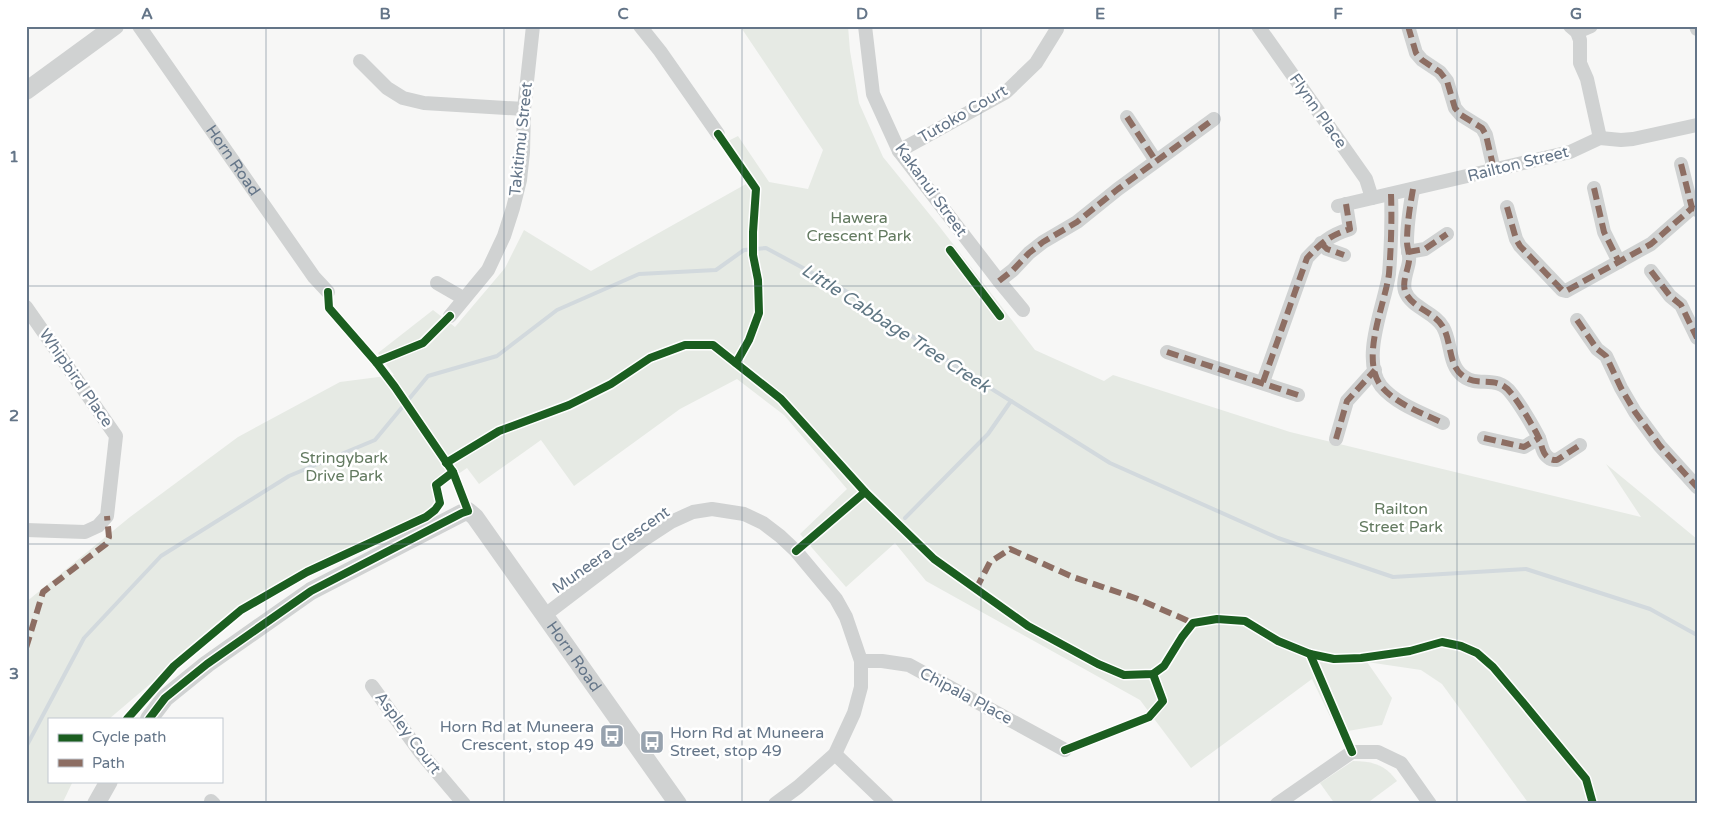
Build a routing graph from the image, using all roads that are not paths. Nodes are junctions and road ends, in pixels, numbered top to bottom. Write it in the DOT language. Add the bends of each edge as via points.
graph roads {
  1 [pos="115,26"];
  2 [pos="139,26"];
  3 [pos="533,26"];
  4 [pos="640,26"];
  5 [pos="865,26"];
  6 [pos="1057,26"];
  7 [pos="1258,26"];
  8 [pos="1408,26"];
  9 [pos="1591,26"];
  10 [pos="1574,29"];
  11 [pos="360,61"];
  12 [pos="26,91"];
  13 [pos="524,109"];
  14 [pos="1127,117"];
  15 [pos="1214,119"];
  16 [pos="1697,125"];
  17 [pos="718,134"];
  18 [pos="1600,138"];
  19 [pos="899,151"];
  20 [pos="1156,161"];
  21 [pos="1681,164"];
  22 [pos="1494,170"];
  23 [pos="1594,188"];
  24 [pos="1413,189"];
  25 [pos="1391,194"];
  26 [pos="1372,198"];
  27 [pos="1507,207"];
  28 [pos="1694,209"];
  29 [pos="1447,234"];
  30 [pos="1321,243"];
  31 [pos="1408,252"];
  32 [pos="1344,255"];
  33 [pos="1619,262"];
  34 [pos="1651,271"];
  35 [pos="999,281"];
  36 [pos="437,282"];
  37 [pos="328,292"];
  38 [pos="463,298"];
  39 [pos="26,307"];
  40 [pos="1023,310"];
  41 [pos="450,316"];
  42 [pos="1577,320"];
  43 [pos="1697,338"];
  44 [pos="1167,352"];
  45 [pos="1375,370"];
  46 [pos="1263,382"];
  47 [pos="1298,395"];
  48 [pos="1443,423"];
  49 [pos="1484,438"];
  50 [pos="1539,438"];
  51 [pos="1336,439"];
  52 [pos="1580,445"];
  53 [pos="1697,487"];
  54 [pos="26,530"];
  55 [pos="545,614"];
  56 [pos="861,661"];
  57 [pos="372,686"];
  58 [pos="149,718"];
  59 [pos="1065,750"];
  60 [pos="835,754"];
  61 [pos="108,782"];
  62 [pos="96,804"];
  63 [pos="464,804"];
  64 [pos="678,804"];
  65 [pos="775,804"];
  66 [pos="887,804"];
  67 [pos="1277,804"];
  68 [pos="1430,804"];
  1 -- 12 [label="street"];
  2 -- 37 [label="street, Horn Road" via="314,277"];
  3 -- 13 [label="street, Takitimu Street"];
  4 -- 17 [label="street"];
  5 -- 19 [label="street, Kakanui Street" via="873,94"];
  6 -- 19 [label="street, Tutoko Court" via="1036,63 1006,92"];
  7 -- 26 [label="street, Flynn Place" via="1366,179"];
  8 -- 22 [label="street" via="1416,53 1440,72 1455,108 1482,128"];
  9 -- 10 [label="street"];
  10 -- 18 [label="street" via="1580,40 1580,63 1587,79"];
  11 -- 13 [label="street" via="387,88 403,98 424,103"];
  13 -- 38 [label="street, Takitimu Street" via="521,171 504,236 488,270"];
  14 -- 20 [label="street"];
  15 -- 20 [label="street"];
  16 -- 18 [label="street, Railton Street" via="1634,139"];
  18 -- 22 [label="street, Railton Street" via="1570,152"];
  19 -- 35 [label="street, Kakanui Street"];
  20 -- 35 [label="street" via="1077,222 1042,242"];
  21 -- 28 [label="street"];
  22 -- 24 [label="street, Railton Street"];
  23 -- 33 [label="street" via="1604,232"];
  24 -- 25 [label="street, Railton Street"];
  24 -- 31 [label="street" via="1406,243"];
  25 -- 26 [label="street, Railton Street"];
  25 -- 45 [label="street" via="1388,276 1373,353"];
  26 -- 30 [label="street, Railton Street" via="1342,205 1350,229"];
  27 -- 33 [label="street" via="1520,246 1562,290 1569,290"];
  28 -- 33 [label="street" via="1651,244"];
  29 -- 31 [label="street" via="1425,249"];
  30 -- 32 [label="street" via="1327,249"];
  30 -- 46 [label="street" via="1307,258"];
  31 -- 50 [label="street" via="1405,291 1443,328 1458,372 1474,381 1504,385"];
  34 -- 43 [label="street" via="1681,305"];
  35 -- 40 [label="street, Kakanui Street"];
  36 -- 38 [label="street"];
  38 -- 41 [label="street, Takitimu Street"];
  39 -- 54 [label="street, Whipbird Place" via="112,429 116,445 107,516 98,526 86,532"];
  42 -- 53 [label="street" via="1597,350 1606,356 1625,396 1660,446"];
  44 -- 46 [label="street"];
  45 -- 48 [label="street" via="1381,385 1398,401"];
  45 -- 51 [label="street" via="1347,401"];
  46 -- 47 [label="street"];
  49 -- 50 [label="street" via="1524,447"];
  50 -- 52 [label="street" via="1542,450 1556,460"];
  55 -- 56 [label="street, Muneera Crescent" via="672,522 694,512 720,510 744,514 763,523 796,551 836,599 854,636"];
  55 -- 58 [label="street, Horn Road" via="475,517 468,512 462,513 311,591 207,664 165,698"];
  55 -- 64 [label="street, Horn Road"];
  56 -- 59 [label="street, Chipala Place" via="909,665"];
  56 -- 60 [label="street, Muneera Crescent" via="861,687 854,713"];
  57 -- 63 [label="street, Aspley Court" via="420,752"];
  60 -- 65 [label="street, Muneera Crescent"];
  60 -- 66 [label="street"];
  61 -- 62 [label="street"];
  67 -- 68 [label="street" via="1352,752 1378,752 1401,763"];
}
